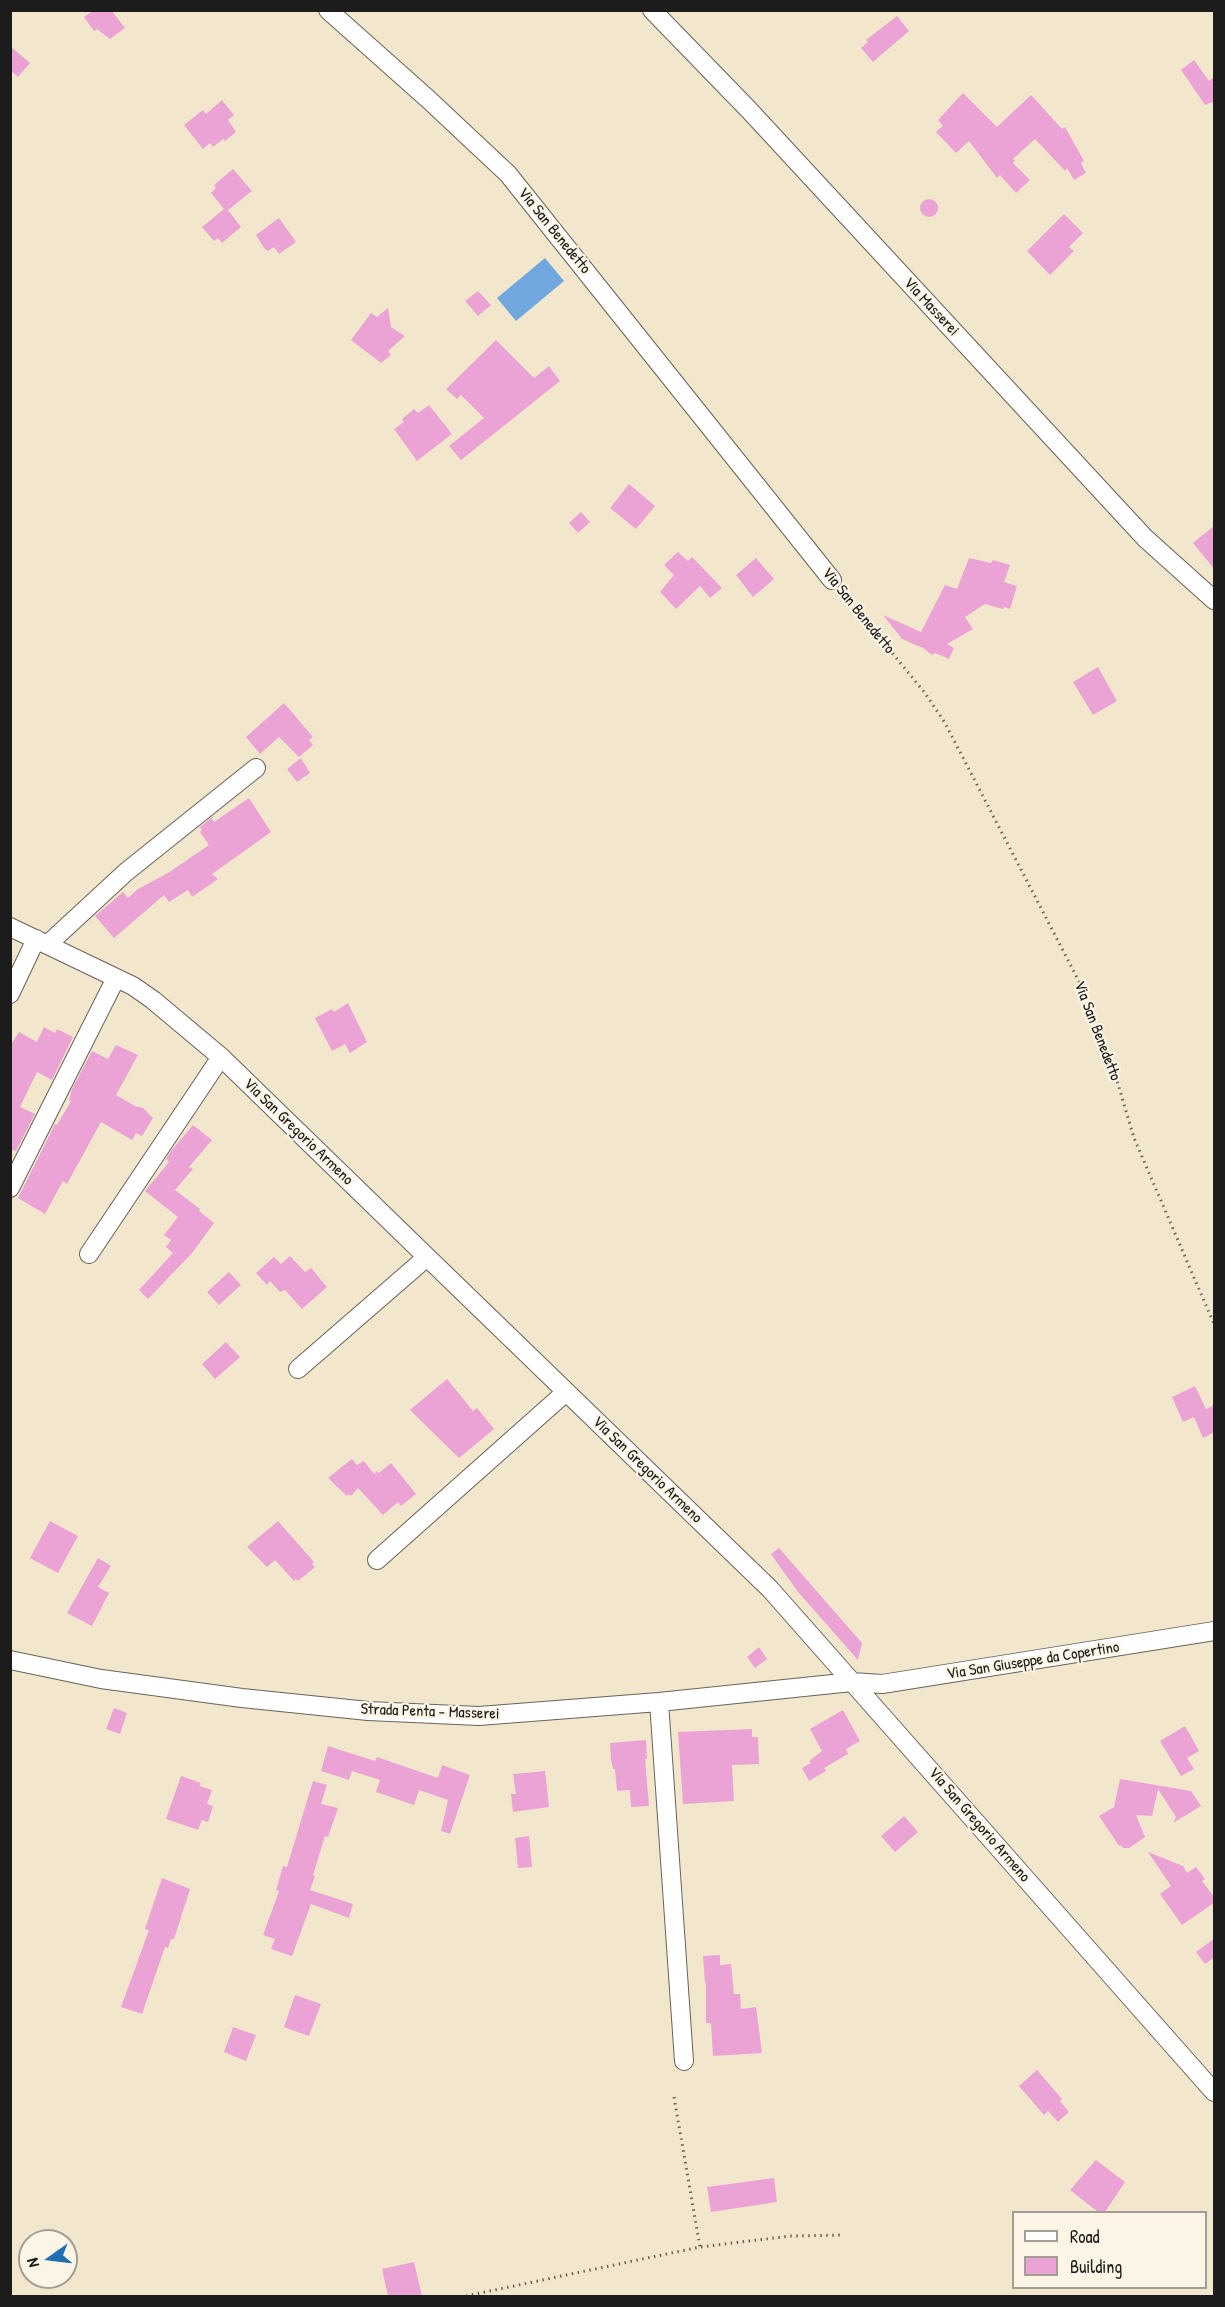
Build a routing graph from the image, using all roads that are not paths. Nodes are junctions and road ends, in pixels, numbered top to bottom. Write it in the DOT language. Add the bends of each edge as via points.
graph roads {
  1 [pos="328,10"];
  2 [pos="652,10"];
  3 [pos="832,580"];
  4 [pos="1215,600"];
  5 [pos="256,768"];
  6 [pos="10,927"];
  7 [pos="41,942"];
  8 [pos="116,978"];
  9 [pos="10,994"];
  10 [pos="221,1057"];
  11 [pos="10,1188"];
  12 [pos="89,1254"];
  13 [pos="427,1257"];
  14 [pos="298,1369"];
  15 [pos="566,1392"];
  16 [pos="377,1560"];
  17 [pos="1215,1631"];
  18 [pos="10,1660"];
  19 [pos="852,1682"];
  20 [pos="659,1702"];
  21 [pos="684,2061"];
  22 [pos="1215,2092"];
  1 -- 3 [label="street, Via San Benedetto" via="508,174"];
  2 -- 4 [label="street, Via Masserei" via="1145,538"];
  5 -- 7 [label="street"];
  6 -- 7 [label="street, Via San Gregorio Armeno"];
  7 -- 8 [label="street, Via San Gregorio Armeno"];
  7 -- 9 [label="street"];
  8 -- 10 [label="street, Via San Gregorio Armeno" via="153,1000"];
  8 -- 11 [label="street"];
  10 -- 12 [label="street"];
  10 -- 13 [label="street, Via San Gregorio Armeno"];
  13 -- 14 [label="street"];
  13 -- 15 [label="street, Via San Gregorio Armeno"];
  15 -- 16 [label="street"];
  15 -- 19 [label="street, Via San Gregorio Armeno" via="770,1589"];
  17 -- 19 [label="street, Via San Giuseppe da Copertino" via="882,1684"];
  18 -- 20 [label="street, Strada Penta - Masserei" via="101,1679 368,1711 479,1716"];
  19 -- 20 [label="street, Strada Penta - Masserei"];
  19 -- 22 [label="street, Via San Gregorio Armeno"];
  20 -- 21 [label="street"];
}
